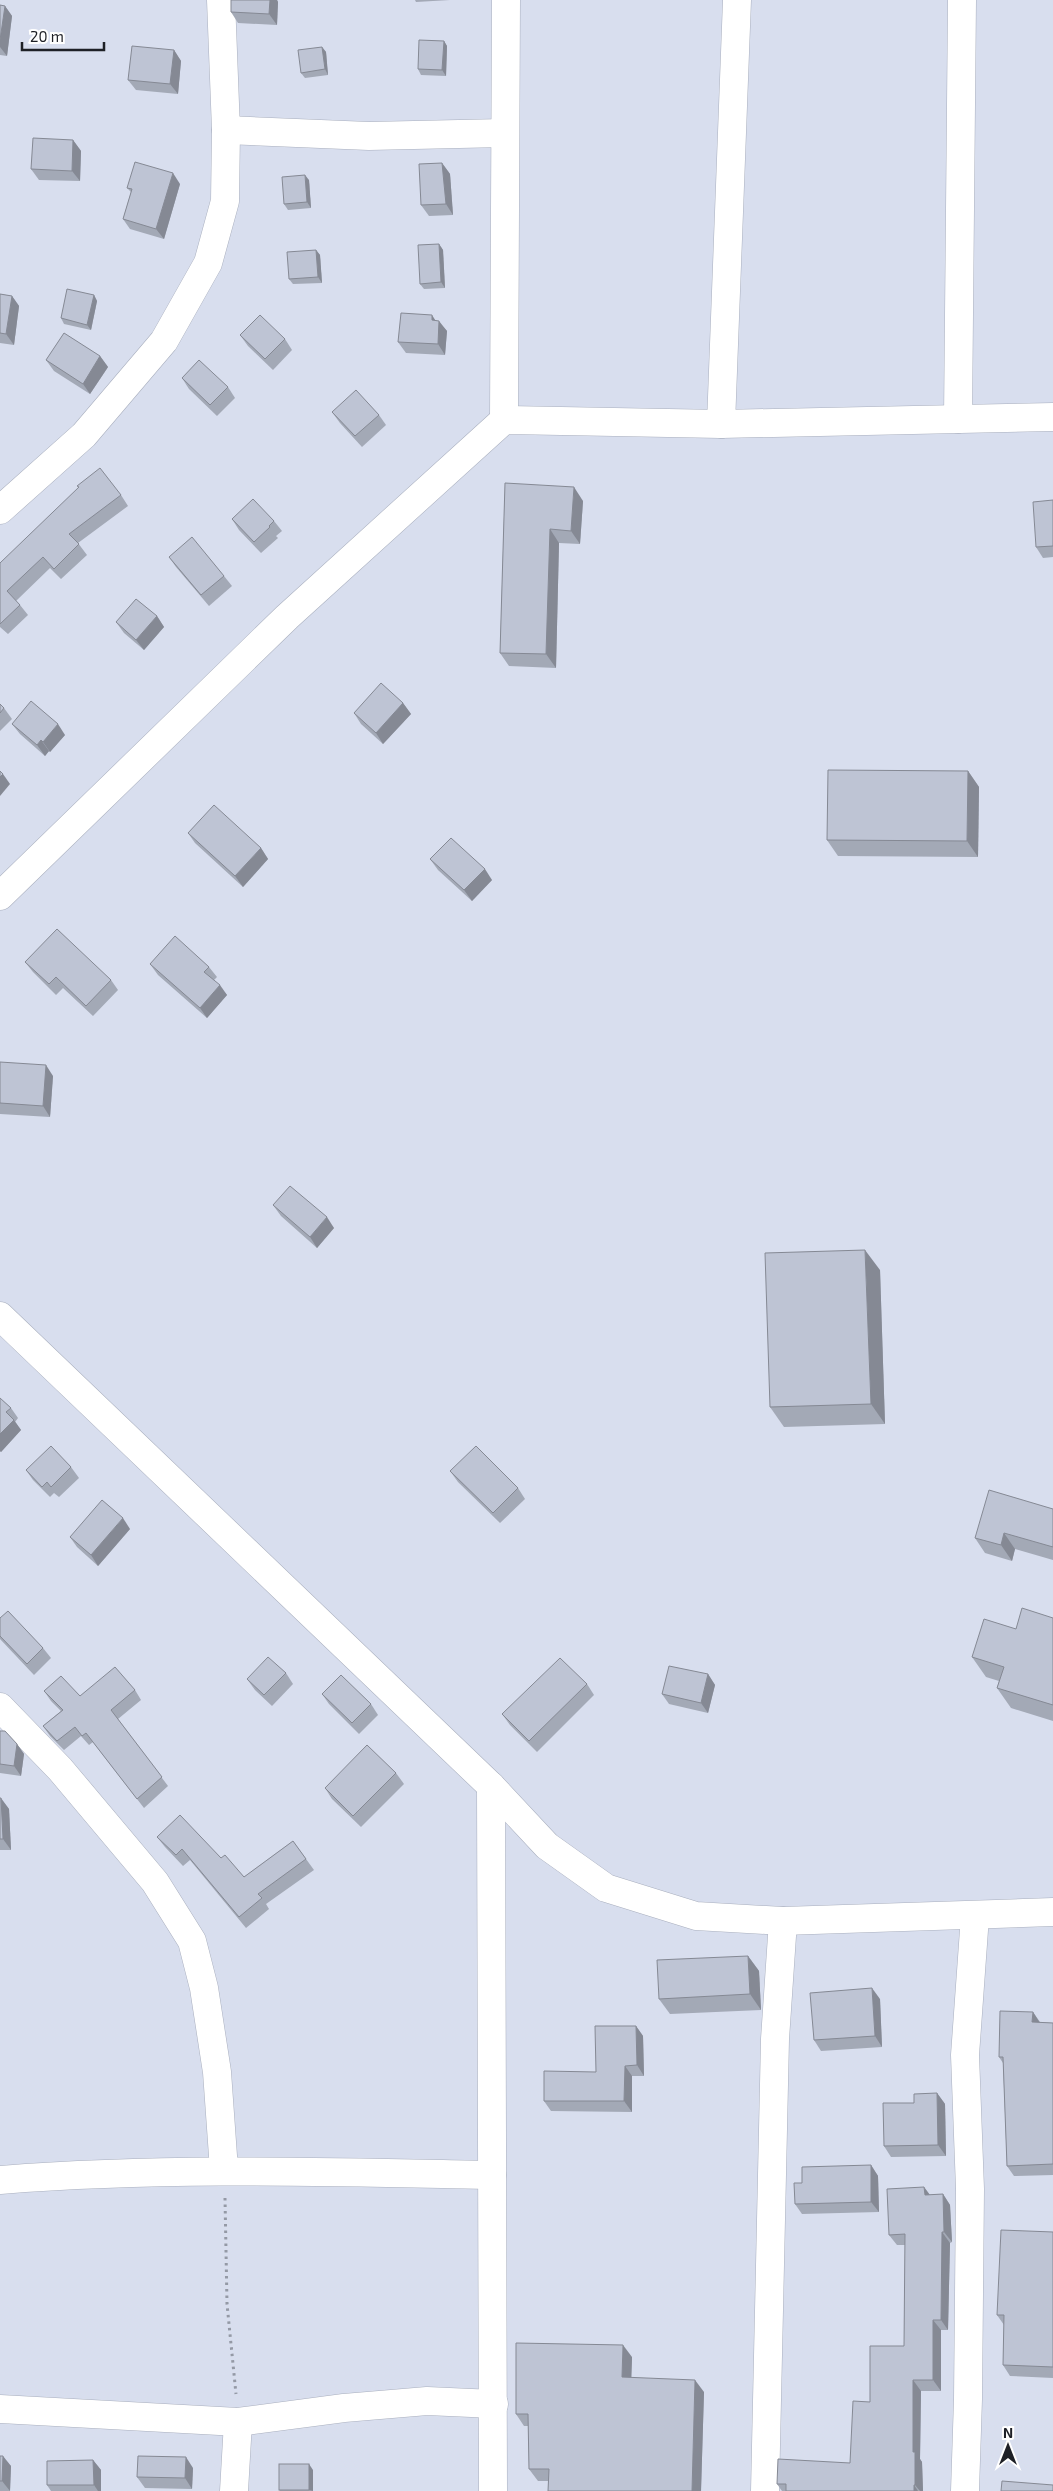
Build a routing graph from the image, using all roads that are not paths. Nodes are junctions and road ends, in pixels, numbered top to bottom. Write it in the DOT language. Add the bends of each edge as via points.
graph roads {
  1 [pos="221,0"];
  2 [pos="506,0"];
  3 [pos="737,0"];
  4 [pos="962,0"];
  5 [pos="226,130"];
  6 [pos="504,133"];
  7 [pos="1053,417"];
  8 [pos="958,419"];
  9 [pos="504,420"];
  10 [pos="721,424"];
  11 [pos="0,510"];
  12 [pos="0,896"];
  13 [pos="2,1321"];
  14 [pos="0,1707"];
  15 [pos="491,1786"];
  16 [pos="1053,1912"];
  17 [pos="975,1916"];
  18 [pos="783,1921"];
  19 [pos="224,2170"];
  20 [pos="492,2175"];
  21 [pos="0,2180"];
  22 [pos="494,2404"];
  23 [pos="0,2409"];
  24 [pos="238,2422"];
  25 [pos="234,2491"];
  26 [pos="494,2491"];
  27 [pos="765,2491"];
  28 [pos="965,2491"];
  1 -- 5 [label="street"];
  2 -- 6 [label="street"];
  3 -- 10 [label="street"];
  4 -- 8 [label="street"];
  5 -- 6 [label="street" via="369,136"];
  5 -- 11 [label="street" via="225,202 219,229 208,263 164,340 84,435"];
  6 -- 9 [label="street"];
  7 -- 8 [label="street"];
  8 -- 10 [label="street"];
  9 -- 10 [label="street"];
  9 -- 12 [label="street" via="287,617"];
  13 -- 15 [label="street"];
  14 -- 19 [label="street" via="60,1769 155,1882 192,1941 204,1988 217,2072"];
  15 -- 18 [label="street" via="547,1846 606,1888 696,1916"];
  15 -- 20 [label="street"];
  16 -- 17 [label="street"];
  17 -- 18 [label="street"];
  17 -- 28 [label="street" via="965,2055 970,2189"];
  18 -- 27 [label="street" via="775,2039"];
  19 -- 20 [label="street"];
  19 -- 21 [label="street"];
  20 -- 22 [label="street"];
  22 -- 24 [label="street" via="427,2401"];
  22 -- 26 [label="street"];
  23 -- 24 [label="street"];
  24 -- 25 [label="street"];
}
